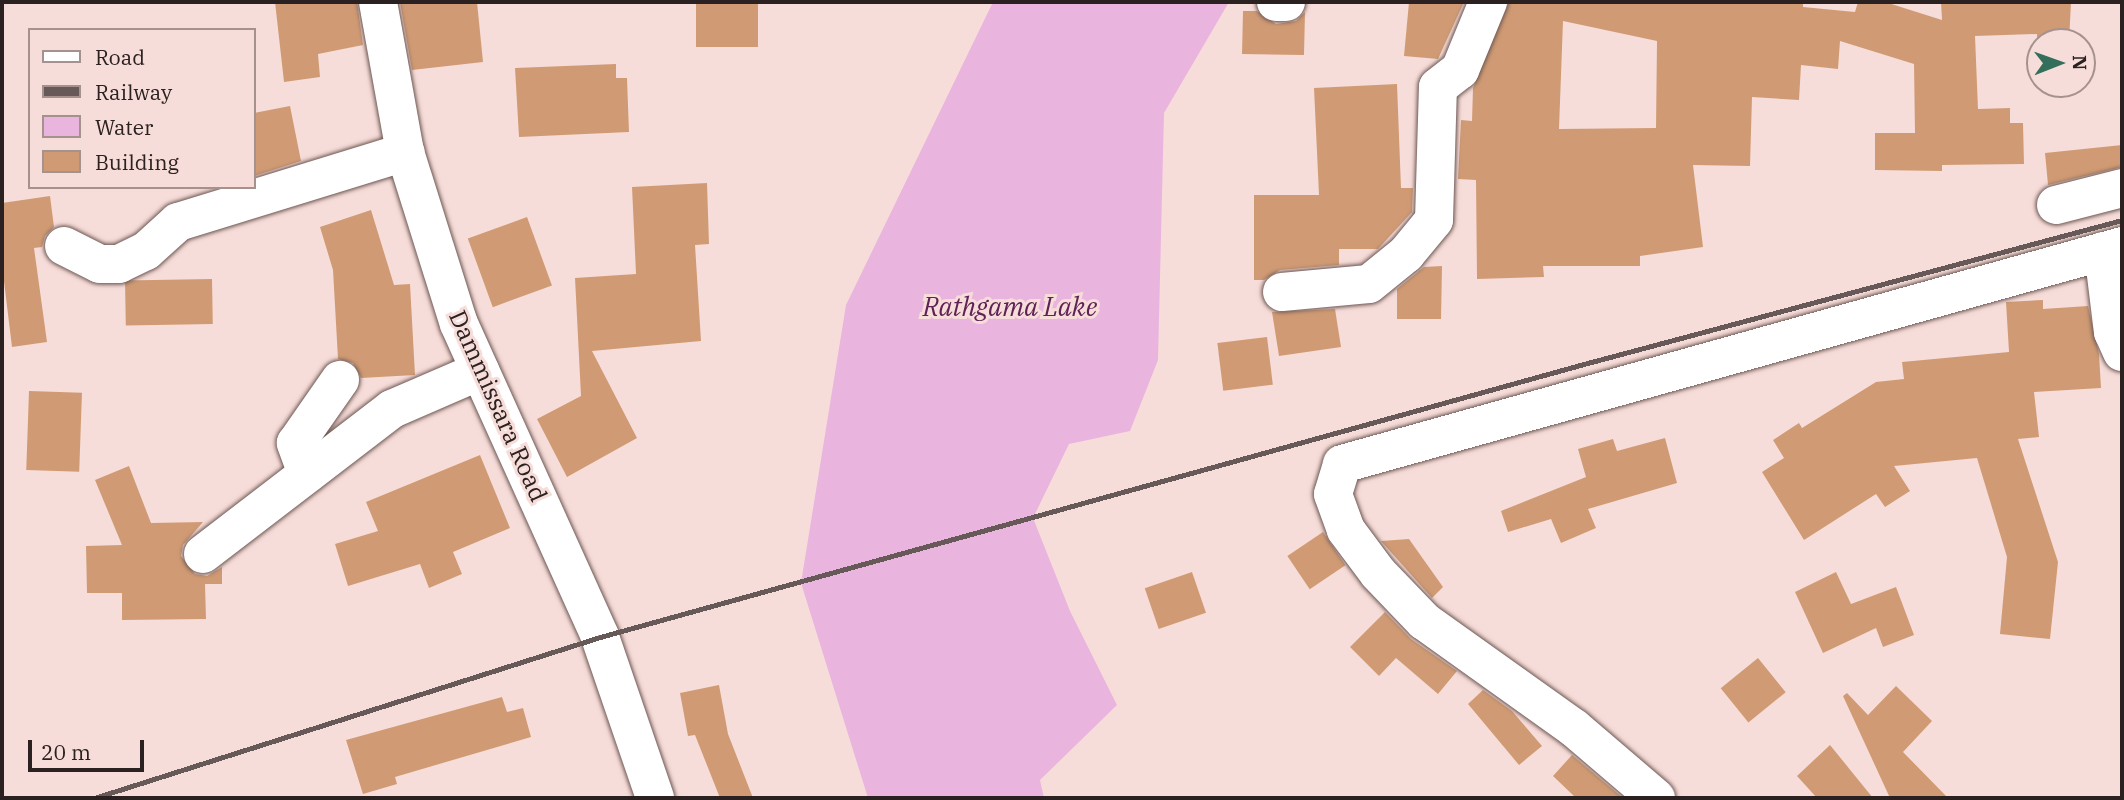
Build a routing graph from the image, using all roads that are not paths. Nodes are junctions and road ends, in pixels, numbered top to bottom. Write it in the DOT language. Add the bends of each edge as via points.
graph roads {
  1 [pos="378,2"];
  2 [pos="1276,2"];
  3 [pos="1286,2"];
  4 [pos="1488,2"];
  5 [pos="405,152"];
  6 [pos="2122,188"];
  7 [pos="2056,205"];
  8 [pos="64,246"];
  9 [pos="2112,248"];
  10 [pos="1282,292"];
  11 [pos="2122,352"];
  12 [pos="480,372"];
  13 [pos="340,380"];
  14 [pos="307,474"];
  15 [pos="203,554"];
  16 [pos="655,798"];
  17 [pos="1656,798"];
  1 -- 5 [label="street, Dammissara Road"];
  2 -- 3 [label="street"];
  4 -- 10 [label="street" via="1460,70 1438,87 1434,220 1406,254 1369,284"];
  5 -- 8 [label="street" via="178,222 146,251 119,264 100,264"];
  5 -- 12 [label="street, Dammissara Road" via="459,324"];
  6 -- 7 [label="street"];
  9 -- 11 [label="street" via="2113,332"];
  9 -- 17 [label="street" via="1342,464 1333,494 1346,530 1378,573 1424,621 1574,728"];
  12 -- 14 [label="street" via="392,409"];
  12 -- 16 [label="street, Dammissara Road" via="600,637"];
  13 -- 14 [label="street" via="296,443"];
  14 -- 15 [label="street"];
}
